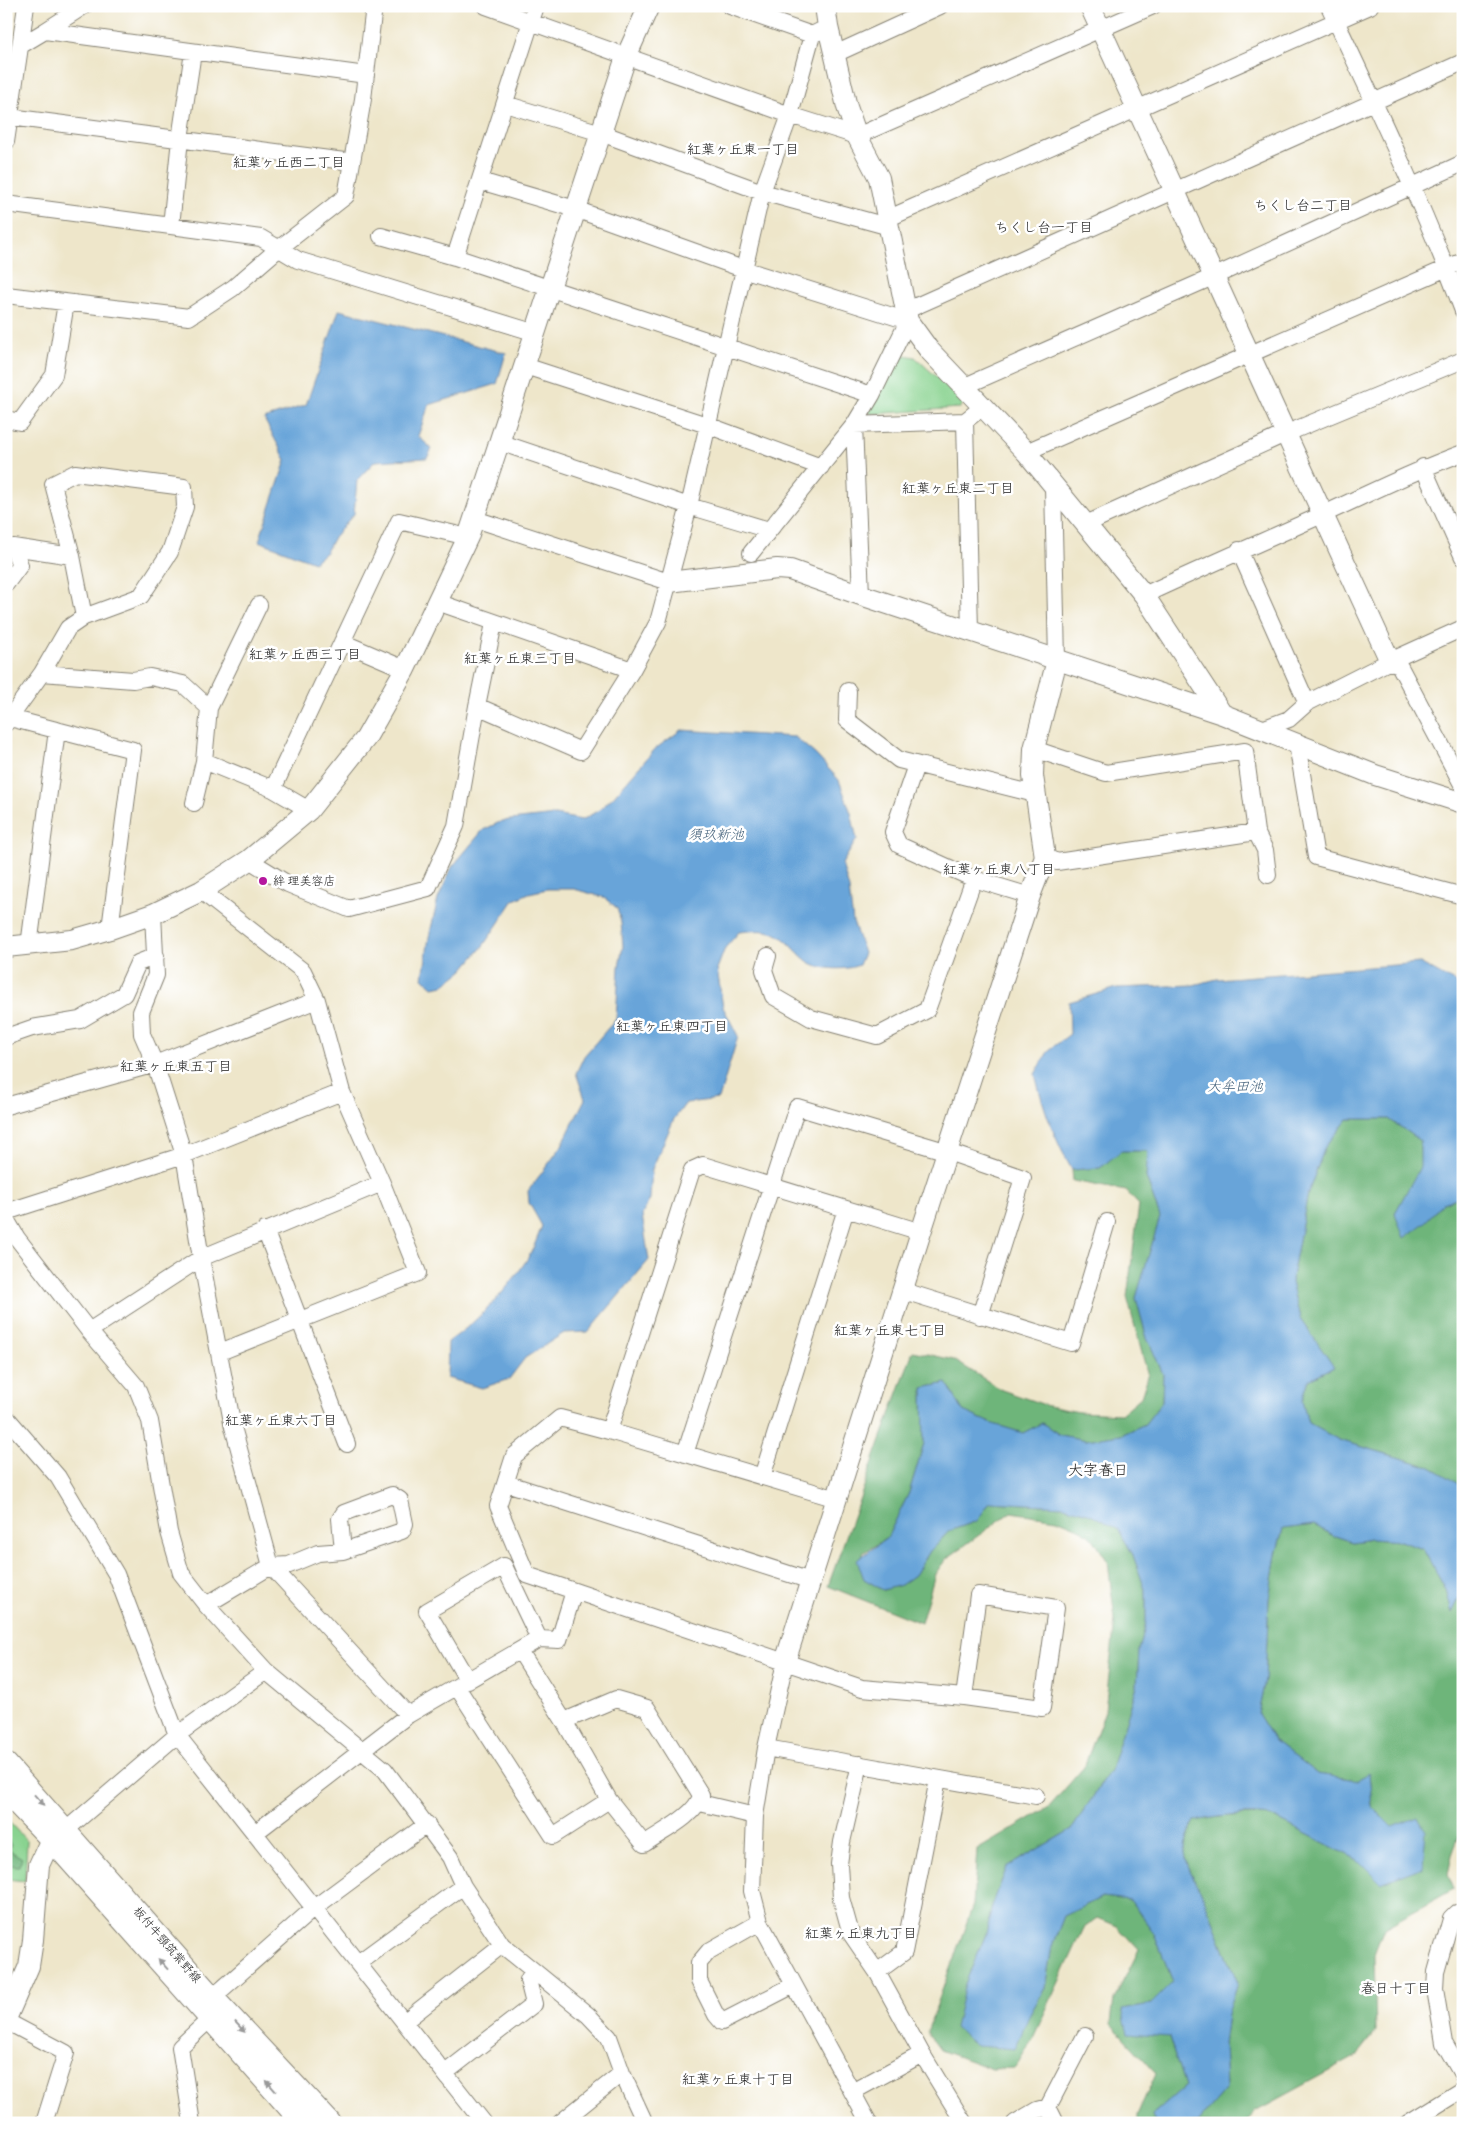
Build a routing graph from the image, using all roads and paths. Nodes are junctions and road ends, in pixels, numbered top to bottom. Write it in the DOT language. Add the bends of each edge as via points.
graph roads {
  1 [pos="26,6"];
  2 [pos="84,6"];
  3 [pos="374,6"];
  4 [pos="486,6"];
  5 [pos="536,6"];
  6 [pos="649,6"];
  7 [pos="730,6"];
  8 [pos="825,6"];
  9 [pos="940,6"];
  10 [pos="1090,6"];
  11 [pos="1153,6"];
  12 [pos="1328,6"];
  13 [pos="1370,6"];
  14 [pos="1336,22"];
  15 [pos="530,23"];
  16 [pos="1100,30"];
  17 [pos="46,31"];
  18 [pos="820,31"];
  19 [pos="20,46"];
  20 [pos="193,52"];
  21 [pos="835,54"];
  22 [pos="626,57"];
  23 [pos="1463,62"];
  24 [pos="366,74"];
  25 [pos="11,75"];
  26 [pos="505,104"];
  27 [pos="1373,104"];
  28 [pos="1138,109"];
  29 [pos="790,115"];
  30 [pos="10,117"];
  31 [pos="601,133"];
  32 [pos="857,136"];
  33 [pos="180,139"];
  34 [pos="6,142"];
  35 [pos="352,162"];
  36 [pos="1463,163"];
  37 [pos="480,181"];
  38 [pos="1411,185"];
  39 [pos="762,192"];
  40 [pos="1175,192"];
  41 [pos="6,204"];
  42 [pos="575,209"];
  43 [pos="889,222"];
  44 [pos="171,226"];
  45 [pos="381,236"];
  46 [pos="277,250"];
  47 [pos="455,257"];
  48 [pos="1463,261"];
  49 [pos="1447,268"];
  50 [pos="743,270"];
  51 [pos="1214,276"];
  52 [pos="551,288"];
  53 [pos="6,295"];
  54 [pos="66,303"];
  55 [pos="1463,311"];
  56 [pos="907,316"];
  57 [pos="536,333"];
  58 [pos="724,347"];
  59 [pos="1250,354"];
  60 [pos="1463,360"];
  61 [pos="525,366"];
  62 [pos="965,386"];
  63 [pos="872,395"];
  64 [pos="984,406"];
  65 [pos="6,419"];
  66 [pos="965,421"];
  67 [pos="854,424"];
  68 [pos="707,425"];
  69 [pos="1285,434"];
  70 [pos="499,442"];
  71 [pos="1026,452"];
  72 [pos="1463,453"];
  73 [pos="820,467"];
  74 [pos="1424,467"];
  75 [pos="1054,486"];
  76 [pos="689,506"];
  77 [pos="1324,514"];
  78 [pos="475,518"];
  79 [pos="1086,524"];
  80 [pos="769,530"];
  81 [pos="468,537"];
  82 [pos="1239,550"];
  83 [pos="751,554"];
  84 [pos="72,556"];
  85 [pos="1463,557"];
  86 [pos="669,582"];
  87 [pos="6,584"];
  88 [pos="861,595"];
  89 [pos="1144,595"];
  90 [pos="437,602"];
  91 [pos="260,605"];
  92 [pos="84,616"];
  93 [pos="494,623"];
  94 [pos="1463,628"];
  95 [pos="970,631"];
  96 [pos="342,642"];
  97 [pos="1057,660"];
  98 [pos="1390,661"];
  99 [pos="405,669"];
  100 [pos="632,670"];
  101 [pos="42,674"];
  102 [pos="848,692"];
  103 [pos="1307,703"];
  104 [pos="477,706"];
  105 [pos="209,708"];
  106 [pos="1222,714"];
  107 [pos="8,720"];
  108 [pos="1262,729"];
  109 [pos="57,730"];
  110 [pos="1297,744"];
  111 [pos="1034,749"];
  112 [pos="204,761"];
  113 [pos="916,765"];
  114 [pos="1463,786"];
  115 [pos="273,789"];
  116 [pos="1036,794"];
  117 [pos="194,803"];
  118 [pos="1463,803"];
  119 [pos="309,810"];
  120 [pos="1256,832"];
  121 [pos="1045,858"];
  122 [pos="249,860"];
  123 [pos="1268,875"];
  124 [pos="974,879"];
  125 [pos="201,892"];
  126 [pos="1030,896"];
  127 [pos="1463,896"];
  128 [pos="153,914"];
  129 [pos="110,929"];
  130 [pos="29,946"];
  131 [pos="6,947"];
  132 [pos="156,956"];
  133 [pos="768,956"];
  134 [pos="317,1000"];
  135 [pos="6,1037"];
  136 [pos="155,1064"];
  137 [pos="342,1092"];
  138 [pos="6,1106"];
  139 [pos="948,1152"];
  140 [pos="184,1155"];
  141 [pos="382,1183"];
  142 [pos="770,1186"];
  143 [pos="846,1209"];
  144 [pos="6,1212"];
  145 [pos="6,1219"];
  146 [pos="1107,1222"];
  147 [pos="265,1230"];
  148 [pos="921,1232"];
  149 [pos="12,1240"];
  150 [pos="201,1258"];
  151 [pos="904,1292"];
  152 [pos="980,1316"];
  153 [pos="300,1321"];
  154 [pos="89,1331"];
  155 [pos="220,1352"];
  156 [pos="6,1417"];
  157 [pos="609,1431"];
  158 [pos="347,1444"];
  159 [pos="685,1454"];
  160 [pos="762,1477"];
  161 [pos="506,1482"];
  162 [pos="837,1499"];
  163 [pos="343,1551"];
  164 [pos="271,1566"];
  165 [pos="811,1581"];
  166 [pos="574,1591"];
  167 [pos="206,1605"];
  168 [pos="539,1639"];
  169 [pos="520,1651"];
  170 [pos="786,1662"];
  171 [pos="266,1671"];
  172 [pos="463,1684"];
  173 [pos="964,1698"];
  174 [pos="408,1715"];
  175 [pos="564,1720"];
  176 [pos="177,1735"];
  177 [pos="766,1748"];
  178 [pos="362,1749"];
  179 [pos="6,1764"];
  180 [pos="860,1764"];
  181 [pos="938,1778"];
  182 [pos="6,1792"];
  183 [pos="1036,1796"];
  184 [pos="610,1800"];
  185 [pos="700,1803"];
  186 [pos="755,1816"];
  187 [pos="427,1824"];
  188 [pos="255,1833"];
  189 [pos="58,1834"];
  190 [pos="463,1886"];
  191 [pos="314,1908"];
  192 [pos="1463,1912"];
  193 [pos="760,1922"];
  194 [pos="502,1945"];
  195 [pos="358,1963"];
  196 [pos="533,1970"];
  197 [pos="877,1972"];
  198 [pos="794,1985"];
  199 [pos="208,2008"];
  200 [pos="6,2020"];
  201 [pos="404,2022"];
  202 [pos="1085,2036"];
  203 [pos="922,2054"];
  204 [pos="444,2073"];
  205 [pos="622,2073"];
  206 [pos="1463,2076"];
  207 [pos="1463,2089"];
  208 [pos="852,2092"];
  209 [pos="1048,2108"];
  210 [pos="44,2123"];
  211 [pos="192,2123"];
  212 [pos="303,2123"];
  213 [pos="330,2123"];
  214 [pos="484,2123"];
  215 [pos="560,2123"];
  216 [pos="645,2123"];
  217 [pos="869,2123"];
  218 [pos="964,2123"];
  219 [pos="1015,2123"];
  220 [pos="1056,2123"];
  221 [pos="1408,2123"];
  1 -- 19 [label="street"];
  2 -- 17 [label="street"];
  3 -- 24 [label="street"];
  4 -- 15 [label="street"];
  5 -- 15 [label="street"];
  6 -- 22 [label="street"];
  7 -- 18 [label="street"];
  8 -- 18 [label="street"];
  9 -- 21 [label="street"];
  10 -- 16 [label="street"];
  11 -- 16 [label="street"];
  12 -- 14 [label="street"];
  13 -- 14 [label="street"];
  14 -- 27 [label="street"];
  14 -- 28 [label="street"];
  15 -- 22 [label="street"];
  15 -- 26 [label="street"];
  16 -- 28 [label="street"];
  16 -- 32 [label="street"];
  17 -- 19 [label="street"];
  17 -- 20 [label="street"];
  18 -- 21 [label="street"];
  18 -- 29 [label="street"];
  19 -- 25 [label="street"];
  20 -- 24 [label="street"];
  20 -- 33 [label="street"];
  21 -- 32 [label="street"];
  22 -- 29 [label="street"];
  22 -- 31 [label="street"];
  23 -- 27 [label="street"];
  24 -- 35 [label="street"];
  25 -- 30 [label="street"];
  26 -- 31 [label="street"];
  26 -- 37 [label="street"];
  27 -- 38 [label="street"];
  27 -- 40 [label="street"];
  28 -- 40 [label="street"];
  28 -- 43 [label="street"];
  29 -- 32 [label="street"];
  29 -- 39 [label="street"];
  30 -- 33 [label="street"];
  30 -- 34 [label="street"];
  31 -- 39 [label="street"];
  31 -- 42 [label="street"];
  32 -- 43 [label="street" via="879,178"];
  33 -- 35 [label="street"];
  33 -- 44 [label="street"];
  35 -- 46 [label="street" via="346,196"];
  36 -- 38 [label="street"];
  37 -- 42 [label="street"];
  37 -- 47 [label="street"];
  38 -- 49 [label="street"];
  38 -- 51 [label="street"];
  39 -- 43 [label="street"];
  39 -- 50 [label="street"];
  40 -- 51 [label="street"];
  40 -- 56 [label="street"];
  41 -- 44 [label="street"];
  42 -- 50 [label="street"];
  42 -- 52 [label="street"];
  43 -- 56 [label="street"];
  44 -- 46 [label="street" via="261,238"];
  45 -- 47 [label="street"];
  46 -- 54 [label="street" via="233,288 189,317"];
  46 -- 57 [label="street" via="298,260"];
  47 -- 52 [label="street"];
  48 -- 49 [label="street"];
  49 -- 55 [label="street"];
  49 -- 59 [label="street"];
  50 -- 56 [label="street"];
  50 -- 58 [label="street"];
  51 -- 59 [label="street"];
  51 -- 62 [label="street"];
  52 -- 57 [label="street"];
  52 -- 58 [label="street"];
  53 -- 54 [label="street"];
  54 -- 65 [label="street" via="54,375 20,422"];
  56 -- 62 [label="street" via="929,350"];
  56 -- 63 [label="street"];
  57 -- 61 [label="street"];
  58 -- 63 [label="street"];
  58 -- 68 [label="street"];
  59 -- 69 [label="street"];
  59 -- 71 [label="street"];
  60 -- 69 [label="street"];
  61 -- 68 [label="street"];
  61 -- 70 [label="street"];
  62 -- 64 [label="street"];
  63 -- 67 [label="street"];
  64 -- 66 [label="street"];
  64 -- 71 [label="street"];
  66 -- 67 [label="street"];
  66 -- 95 [label="street"];
  67 -- 73 [label="street"];
  67 -- 88 [label="street"];
  68 -- 73 [label="street"];
  68 -- 76 [label="street"];
  69 -- 77 [label="street"];
  69 -- 79 [label="street"];
  70 -- 76 [label="street"];
  70 -- 78 [label="street"];
  71 -- 75 [label="street"];
  72 -- 74 [label="street"];
  73 -- 80 [label="street"];
  74 -- 77 [label="street"];
  74 -- 85 [label="street"];
  75 -- 79 [label="street"];
  75 -- 97 [label="street"];
  76 -- 80 [label="street"];
  76 -- 86 [label="street"];
  77 -- 82 [label="street"];
  77 -- 98 [label="street"];
  78 -- 81 [label="street"];
  78 -- 86 [label="street"];
  79 -- 89 [label="street"];
  80 -- 83 [label="street"];
  81 -- 90 [label="street"];
  81 -- 96 [label="street" via="399,521"];
  82 -- 89 [label="street"];
  82 -- 103 [label="street"];
  84 -- 87 [label="street" via="13,547 20,565"];
  84 -- 92 [label="street"];
  84 -- 92 [label="street" via="53,484 75,473 184,487 185,507 170,552 141,596"];
  86 -- 88 [label="street" via="777,569 790,570"];
  86 -- 100 [label="street" via="658,622"];
  88 -- 95 [label="street"];
  89 -- 106 [label="street"];
  90 -- 93 [label="street"];
  90 -- 99 [label="street"];
  91 -- 105 [label="street"];
  92 -- 101 [label="street" via="68,628"];
  93 -- 100 [label="street"];
  93 -- 104 [label="street"];
  94 -- 98 [label="street"];
  95 -- 97 [label="street"];
  96 -- 99 [label="street"];
  96 -- 115 [label="street"];
  97 -- 106 [label="street"];
  97 -- 111 [label="street"];
  98 -- 103 [label="street"];
  98 -- 114 [label="street" via="1399,665"];
  99 -- 119 [label="street" via="366,738"];
  100 -- 104 [label="street" via="581,751"];
  101 -- 105 [label="street" via="133,680 150,677 183,684"];
  101 -- 107 [label="street"];
  102 -- 113 [label="street" via="847,720 899,760"];
  103 -- 108 [label="street" via="1289,719"];
  104 -- 122 [label="street" via="456,826 428,888 349,909 288,884"];
  105 -- 112 [label="street"];
  106 -- 108 [label="street"];
  107 -- 109 [label="street"];
  108 -- 110 [label="street"];
  109 -- 129 [label="street" via="133,750"];
  109 -- 130 [label="street"];
  110 -- 118 [label="street" via="1375,775"];
  110 -- 127 [label="street" via="1316,857"];
  111 -- 116 [label="street"];
  111 -- 120 [label="street" via="1106,772 1245,751"];
  112 -- 115 [label="street"];
  112 -- 117 [label="street"];
  113 -- 116 [label="street"];
  113 -- 124 [label="street" via="893,832 899,845"];
  115 -- 119 [label="street"];
  116 -- 121 [label="street"];
  119 -- 122 [label="street"];
  120 -- 121 [label="street" via="1057,862"];
  120 -- 123 [label="street" via="1265,850"];
  121 -- 126 [label="street"];
  122 -- 125 [label="street"];
  124 -- 126 [label="street"];
  124 -- 133 [label="street" via="927,1010 877,1036 812,1018 773,996 764,970"];
  125 -- 128 [label="street"];
  125 -- 134 [label="street" via="303,971"];
  126 -- 139 [label="street"];
  128 -- 129 [label="street"];
  128 -- 132 [label="street"];
  129 -- 130 [label="street" via="72,940"];
  130 -- 131 [label="street"];
  132 -- 135 [label="street" via="138,963 124,994 80,1020 32,1028"];
  132 -- 136 [label="street" via="156,975 141,1012 142,1034"];
  134 -- 136 [label="street"];
  134 -- 137 [label="street"];
  136 -- 138 [label="street"];
  136 -- 140 [label="street"];
  137 -- 140 [label="street"];
  137 -- 141 [label="street"];
  139 -- 142 [label="street" via="797,1107"];
  139 -- 148 [label="street"];
  139 -- 152 [label="street" via="1023,1178"];
  140 -- 144 [label="street"];
  140 -- 150 [label="street"];
  141 -- 147 [label="street"];
  141 -- 153 [label="street" via="418,1273"];
  142 -- 143 [label="street"];
  142 -- 157 [label="street" via="703,1165 692,1170"];
  142 -- 159 [label="street"];
  143 -- 148 [label="street"];
  143 -- 160 [label="street"];
  145 -- 149 [label="street"];
  146 -- 152 [label="street" via="1071,1343"];
  147 -- 150 [label="street"];
  147 -- 153 [label="street"];
  148 -- 151 [label="street"];
  149 -- 154 [label="street"];
  150 -- 154 [label="street"];
  150 -- 155 [label="street"];
  151 -- 152 [label="street"];
  151 -- 162 [label="street"];
  153 -- 155 [label="street"];
  153 -- 158 [label="street"];
  154 -- 167 [label="street" via="136,1386 150,1421 169,1532 181,1573"];
  155 -- 164 [label="street" via="233,1426"];
  156 -- 176 [label="street" via="58,1477 116,1574"];
  157 -- 159 [label="street"];
  157 -- 161 [label="street" via="560,1418 514,1456"];
  159 -- 160 [label="street"];
  160 -- 162 [label="street"];
  161 -- 165 [label="street"];
  161 -- 166 [label="street" via="498,1506 527,1575"];
  162 -- 165 [label="street"];
  163 -- 164 [label="street" via="318,1553 289,1565"];
  164 -- 167 [label="street"];
  164 -- 174 [label="street"];
  165 -- 170 [label="street"];
  166 -- 168 [label="street" via="559,1640"];
  166 -- 170 [label="street"];
  167 -- 171 [label="street"];
  168 -- 169 [label="street"];
  168 -- 172 [label="street" via="504,1566 427,1610"];
  169 -- 172 [label="street"];
  169 -- 175 [label="street"];
  170 -- 173 [label="street" via="862,1688"];
  170 -- 177 [label="street"];
  171 -- 176 [label="street"];
  171 -- 178 [label="street"];
  172 -- 174 [label="street"];
  172 -- 184 [label="street" via="553,1836"];
  173 -- 173 [label="street" via="1042,1708 1056,1608 978,1595"];
  174 -- 178 [label="street"];
  175 -- 184 [label="street"];
  175 -- 185 [label="street" via="616,1699 647,1708 701,1795"];
  176 -- 188 [label="street"];
  176 -- 189 [label="street"];
  177 -- 180 [label="street"];
  177 -- 186 [label="street"];
  178 -- 187 [label="street" via="386,1770"];
  178 -- 188 [label="street"];
  179 -- 189 [label="main road, 板付牛頸筑紫野線, one-way"];
  180 -- 181 [label="street"];
  180 -- 197 [label="street" via="842,1842 839,1864 841,1898 852,1934"];
  181 -- 183 [label="street"];
  181 -- 197 [label="street" via="904,1952"];
  182 -- 189 [label="main road, 板付牛頸筑紫野線"];
  184 -- 185 [label="street" via="644,1844 691,1813"];
  185 -- 186 [label="street"];
  186 -- 193 [label="street" via="752,1892"];
  187 -- 190 [label="street" via="450,1857"];
  187 -- 191 [label="street"];
  188 -- 191 [label="street"];
  189 -- 199 [label="main road, 板付牛頸筑紫野線"];
  189 -- 200 [label="street" via="40,1865 29,1966"];
  190 -- 194 [label="street"];
  190 -- 195 [label="street"];
  191 -- 195 [label="street"];
  191 -- 199 [label="street"];
  192 -- 206 [label="street" via="1451,1918 1434,1989 1444,2042"];
  193 -- 198 [label="street"];
  193 -- 198 [label="street" via="709,1951 699,1963 698,1981 716,2015 722,2022"];
  194 -- 196 [label="street"];
  194 -- 201 [label="street"];
  195 -- 201 [label="street"];
  196 -- 204 [label="street" via="528,1980 534,2004"];
  196 -- 205 [label="street" via="588,2015 609,2037"];
  197 -- 203 [label="street"];
  198 -- 208 [label="street"];
  199 -- 211 [label="street" via="180,2046"];
  212 -- 199 [label="main road, 板付牛頸筑紫野線, one-way"];
  199 -- 213 [label="main road, 板付牛頸筑紫野線, one-way"];
  200 -- 210 [label="street" via="66,2054"];
  201 -- 204 [label="street"];
  202 -- 209 [label="street"];
  203 -- 208 [label="street"];
  203 -- 218 [label="street"];
  204 -- 214 [label="street"];
  205 -- 215 [label="street"];
  205 -- 216 [label="street"];
  207 -- 221 [label="street"];
  208 -- 217 [label="street"];
  209 -- 219 [label="street"];
  209 -- 220 [label="street"];
}
